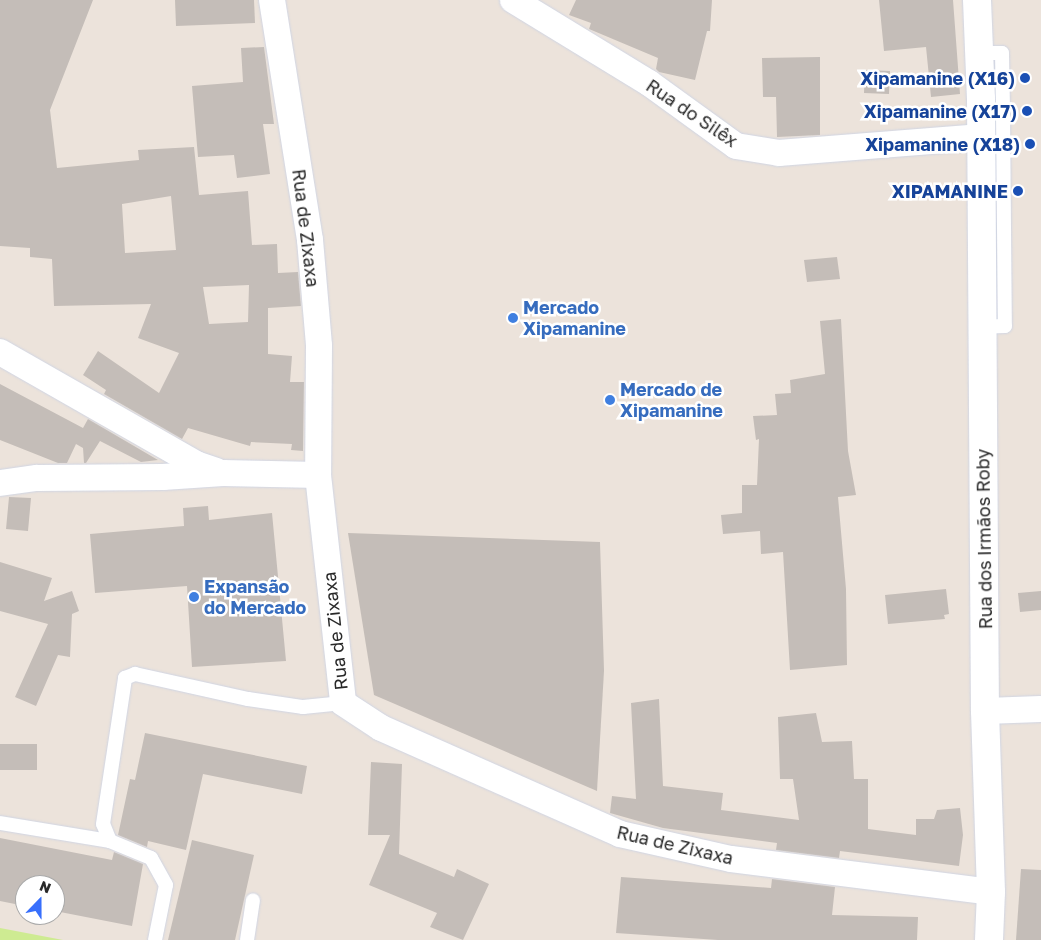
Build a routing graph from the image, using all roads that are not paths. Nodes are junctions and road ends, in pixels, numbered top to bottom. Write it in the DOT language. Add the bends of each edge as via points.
graph roads {
  1 [pos="272,0"];
  2 [pos="513,0"];
  3 [pos="977,0"];
  4 [pos="979,53"];
  5 [pos="981,118"];
  6 [pos="982,327"];
  7 [pos="0,352"];
  8 [pos="223,473"];
  9 [pos="318,475"];
  10 [pos="0,483"];
  11 [pos="343,703"];
  12 [pos="1041,709"];
  13 [pos="986,711"];
  14 [pos="0,823"];
  15 [pos="110,841"];
  16 [pos="991,892"];
  17 [pos="254,900"];
  18 [pos="155,940"];
  19 [pos="247,940"];
  20 [pos="989,940"];
  1 -- 9 [label="street, Rua de Zixaxa" via="310,240 319,346"];
  2 -- 5 [label="street, Rua do Silêx" via="649,84 736,146 779,153"];
  3 -- 4 [label="street, Rua dos Irmãos Roby"];
  4 -- 5 [label="street, Rua dos Irmãos Roby"];
  4 -- 6 [label="lane" via="1002,53 1003,105 1005,326"];
  5 -- 6 [label="street, Rua dos Irmãos Roby"];
  6 -- 13 [label="street, Rua dos Irmãos Roby"];
  7 -- 8 [label="street" via="196,464"];
  8 -- 9 [label="street"];
  8 -- 10 [label="street" via="37,478"];
  9 -- 11 [label="street, Rua de Zixaxa"];
  11 -- 15 [label="lane" via="303,707 248,700 135,674 125,678 102,824"];
  11 -- 16 [label="street, Rua de Zixaxa" via="381,728 620,834 731,859"];
  12 -- 13 [label="street"];
  13 -- 16 [label="street, Rua dos Irmãos Roby"];
  14 -- 15 [label="lane"];
  15 -- 18 [label="lane" via="151,858 166,885"];
  16 -- 20 [label="street, Rua dos Irmãos Roby"];
  17 -- 19 [label="lane"];
}
